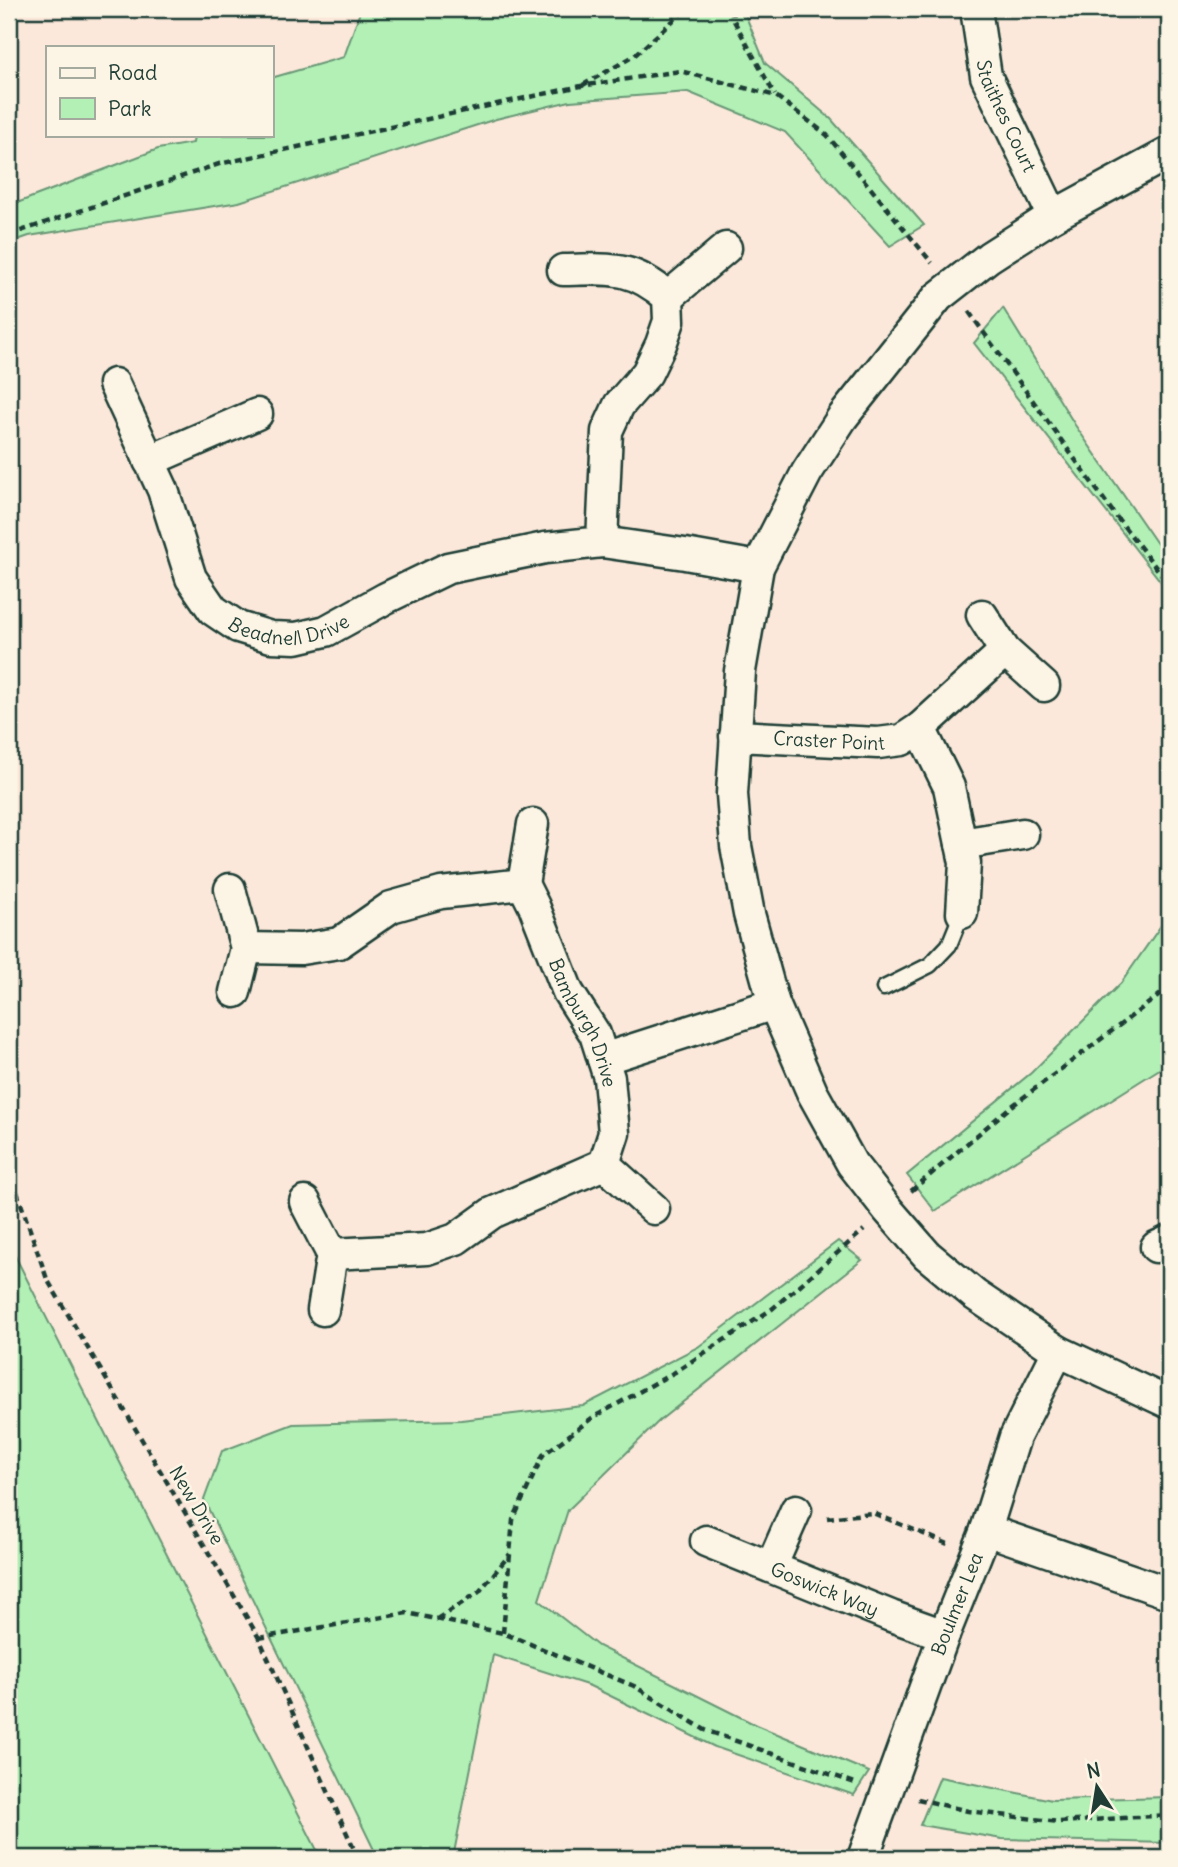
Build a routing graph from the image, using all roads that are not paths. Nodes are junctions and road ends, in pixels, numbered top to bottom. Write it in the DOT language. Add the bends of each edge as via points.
graph roads {
  1 [pos="976,9"];
  2 [pos="1169,153"];
  3 [pos="1053,216"];
  4 [pos="726,248"];
  5 [pos="564,270"];
  6 [pos="668,298"];
  7 [pos="114,384"];
  8 [pos="257,414"];
  9 [pos="149,461"];
  10 [pos="601,542"];
  11 [pos="758,567"];
  12 [pos="982,615"];
  13 [pos="1005,652"];
  14 [pos="1044,686"];
  15 [pos="920,729"];
  16 [pos="735,736"];
  17 [pos="533,824"];
  18 [pos="1023,834"];
  19 [pos="961,844"];
  20 [pos="523,884"];
  21 [pos="230,889"];
  22 [pos="962,913"];
  23 [pos="246,948"];
  24 [pos="884,988"];
  25 [pos="235,992"];
  26 [pos="774,1004"];
  27 [pos="603,1059"];
  28 [pos="604,1164"];
  29 [pos="305,1202"];
  30 [pos="654,1209"];
  31 [pos="332,1254"];
  32 [pos="323,1310"];
  33 [pos="1058,1352"];
  34 [pos="1169,1404"];
  35 [pos="796,1510"];
  36 [pos="706,1541"];
  37 [pos="981,1542"];
  38 [pos="771,1567"];
  39 [pos="1169,1593"];
  40 [pos="944,1635"];
  41 [pos="863,1858"];
  1 -- 3 [label="street, Staithes Court" via="986,76"];
  2 -- 3 [label="street"];
  3 -- 11 [label="street" via="938,297 842,418 807,472"];
  4 -- 6 [label="street"];
  5 -- 6 [label="street" via="628,272 650,282"];
  6 -- 10 [label="street" via="669,321 662,344 647,373 619,405 607,431"];
  7 -- 9 [label="street, Beadnell Drive"];
  8 -- 9 [label="street"];
  9 -- 10 [label="street, Beadnell Drive" via="191,578 213,610 238,627 271,637 296,638 326,631 448,568"];
  10 -- 11 [label="street, Beadnell Drive"];
  11 -- 16 [label="street" via="740,671"];
  12 -- 13 [label="street"];
  13 -- 14 [label="street"];
  13 -- 15 [label="street, Craster Point"];
  15 -- 16 [label="street, Craster Point" via="902,740 878,743"];
  15 -- 19 [label="street" via="949,787"];
  16 -- 26 [label="street" via="732,794 736,846"];
  17 -- 20 [label="street"];
  18 -- 19 [label="street"];
  19 -- 22 [label="street" via="965,863"];
  20 -- 23 [label="street" via="441,893 391,907 339,943 301,949"];
  20 -- 27 [label="street, Bamburgh Drive" via="568,992 595,1034"];
  21 -- 23 [label="street"];
  22 -- 24 [label="lane" via="949,946 930,965"];
  23 -- 25 [label="street"];
  26 -- 27 [label="street"];
  26 -- 33 [label="street" via="812,1092 852,1164 888,1210 927,1255 975,1295"];
  27 -- 28 [label="street, Bamburgh Drive" via="614,1133"];
  28 -- 30 [label="street"];
  28 -- 31 [label="street" via="492,1213 456,1238 427,1249"];
  29 -- 31 [label="street"];
  31 -- 32 [label="street"];
  33 -- 34 [label="street"];
  33 -- 37 [label="street, Boulmer Lea" via="1015,1437"];
  35 -- 38 [label="street"];
  36 -- 38 [label="street, Goswick Way"];
  37 -- 39 [label="street"];
  37 -- 40 [label="street, Boulmer Lea"];
  38 -- 40 [label="street, Goswick Way"];
  40 -- 41 [label="street, Boulmer Lea"];
}
